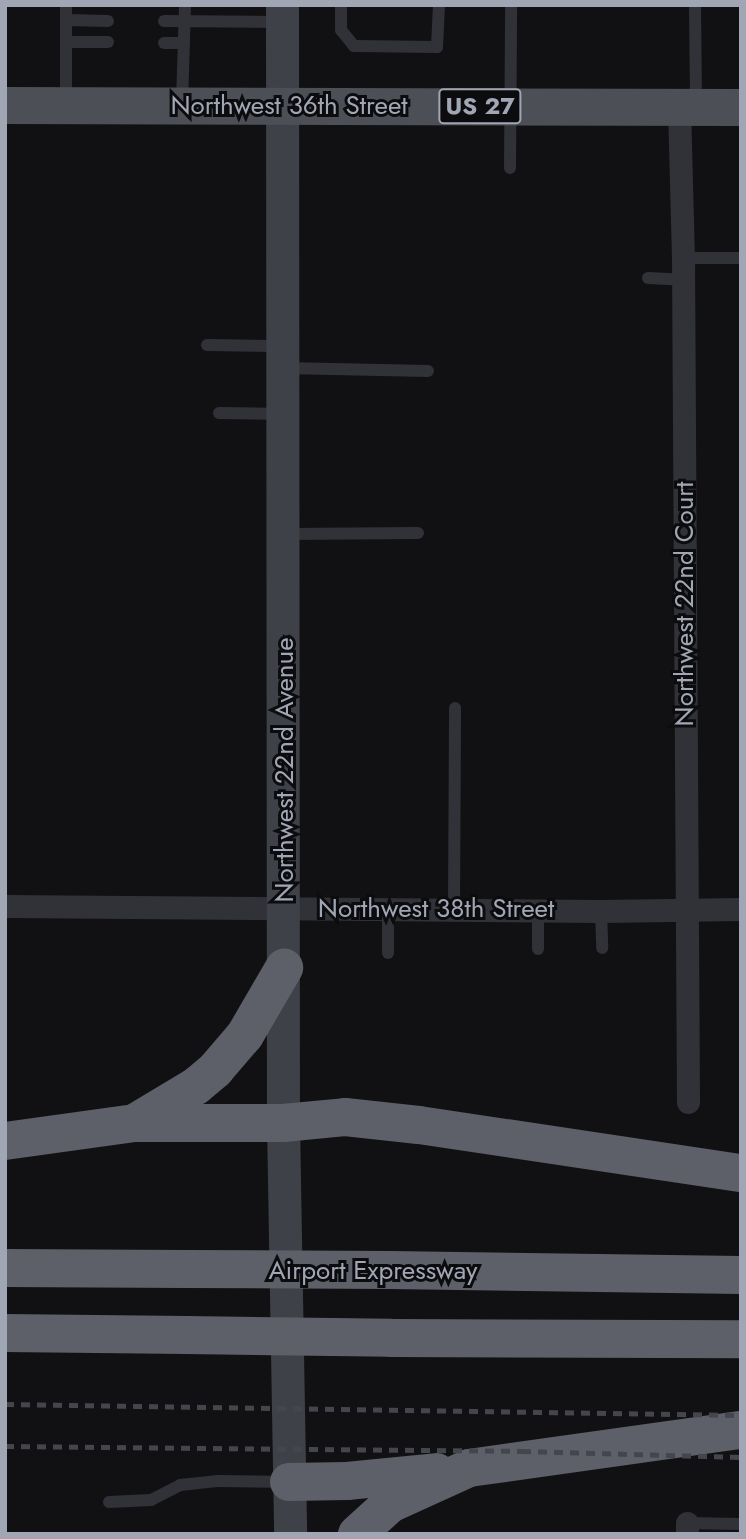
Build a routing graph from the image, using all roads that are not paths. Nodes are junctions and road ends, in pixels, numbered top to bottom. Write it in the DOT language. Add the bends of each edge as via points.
graph roads {
  1 [pos="66,5"];
  2 [pos="185,5"];
  3 [pos="341,5"];
  4 [pos="439,5"];
  5 [pos="511,5"];
  6 [pos="695,5"];
  7 [pos="282,14"];
  8 [pos="66,20"];
  9 [pos="108,20"];
  10 [pos="164,21"];
  11 [pos="184,22"];
  12 [pos="66,42"];
  13 [pos="108,42"];
  14 [pos="164,43"];
  15 [pos="184,43"];
  16 [pos="5,105"];
  17 [pos="66,105"];
  18 [pos="182,106"];
  19 [pos="281,106"];
  20 [pos="510,106"];
  21 [pos="687,106"];
  22 [pos="741,107"];
  23 [pos="510,168"];
  24 [pos="741,258"];
  25 [pos="683,269"];
  26 [pos="648,278"];
  27 [pos="207,345"];
  28 [pos="283,357"];
  29 [pos="428,371"];
  30 [pos="219,413"];
  31 [pos="283,414"];
  32 [pos="418,533"];
  33 [pos="285,534"];
  34 [pos="455,708"];
  35 [pos="5,906"];
  36 [pos="285,908"];
  37 [pos="687,908"];
  38 [pos="454,909"];
  39 [pos="741,909"];
  40 [pos="388,910"];
  41 [pos="538,910"];
  42 [pos="601,911"];
  43 [pos="601,948"];
  44 [pos="538,949"];
  45 [pos="388,953"];
  46 [pos="284,968"];
  47 [pos="688,1102"];
  48 [pos="135,1123"];
  49 [pos="283,1123"];
  50 [pos="5,1141"];
  51 [pos="741,1173"];
  52 [pos="5,1268"];
  53 [pos="741,1275"];
  54 [pos="5,1333"];
  55 [pos="741,1339"];
  56 [pos="741,1430"];
  57 [pos="469,1468"];
  58 [pos="289,1482"];
  59 [pos="109,1502"];
  60 [pos="741,1524"];
  61 [pos="687,1529"];
  62 [pos="290,1534"];
  63 [pos="357,1534"];
  1 -- 8 [label="lane"];
  2 -- 11 [label="lane"];
  3 -- 4 [label="lane" via="341,30 354,46 437,47"];
  5 -- 20 [label="lane"];
  6 -- 21 [label="lane"];
  7 -- 11 [label="lane"];
  7 -- 19 [label="main road, Northwest 22nd Avenue"];
  8 -- 9 [label="lane"];
  8 -- 12 [label="lane"];
  10 -- 11 [label="lane"];
  11 -- 15 [label="lane"];
  12 -- 13 [label="lane"];
  12 -- 17 [label="lane"];
  14 -- 15 [label="lane"];
  15 -- 18 [label="lane"];
  16 -- 17 [label="main road, Northwest 36th Street / US 27"];
  17 -- 18 [label="main road, Northwest 36th Street / US 27"];
  18 -- 19 [label="main road, Northwest 36th Street / US 27"];
  19 -- 20 [label="main road, Northwest 36th Street / US 27"];
  19 -- 28 [label="main road, Northwest 22nd Avenue"];
  20 -- 21 [label="main road, Northwest 36th Street / US 27"];
  20 -- 23 [label="lane"];
  21 -- 22 [label="main road, Northwest 36th Street / US 27"];
  21 -- 25 [label="street, Northwest 22nd Court"];
  24 -- 25 [label="lane"];
  25 -- 26 [label="lane"];
  25 -- 37 [label="street, Northwest 22nd Court"];
  27 -- 28 [label="lane"];
  28 -- 29 [label="lane"];
  28 -- 31 [label="main road, Northwest 22nd Avenue"];
  30 -- 31 [label="lane"];
  31 -- 33 [label="main road, Northwest 22nd Avenue"];
  32 -- 33 [label="lane"];
  33 -- 36 [label="main road, Northwest 22nd Avenue"];
  34 -- 38 [label="lane"];
  35 -- 36 [label="street, Northwest 38th Street"];
  36 -- 40 [label="street, Northwest 38th Street"];
  36 -- 46 [label="main road, Northwest 22nd Avenue"];
  37 -- 39 [label="street, Northwest 38th Street"];
  37 -- 42 [label="street, Northwest 38th Street"];
  37 -- 47 [label="street, Northwest 22nd Court"];
  38 -- 40 [label="street, Northwest 38th Street"];
  38 -- 41 [label="street, Northwest 38th Street"];
  40 -- 45 [label="lane"];
  41 -- 42 [label="street, Northwest 38th Street"];
  41 -- 44 [label="lane"];
  42 -- 43 [label="lane"];
  46 -- 48 [label="highway" via="245,1035 215,1070"];
  46 -- 49 [label="main road, Northwest 22nd Avenue"];
  48 -- 49 [label="highway"];
  48 -- 50 [label="highway"];
  49 -- 51 [label="highway" via="345,1117 396,1122"];
  49 -- 58 [label="main road, Northwest 22nd Avenue"];
  52 -- 53 [label="highway, Airport Expressway, bridge"];
  54 -- 55 [label="highway, bridge"];
  56 -- 57 [label="highway"];
  57 -- 58 [label="highway"];
  57 -- 63 [label="highway" via="390,1504"];
  58 -- 59 [label="lane" via="216,1481 180,1485 151,1500"];
  58 -- 62 [label="main road, Northwest 22nd Avenue"];
  60 -- 61 [label="lane"];
}
